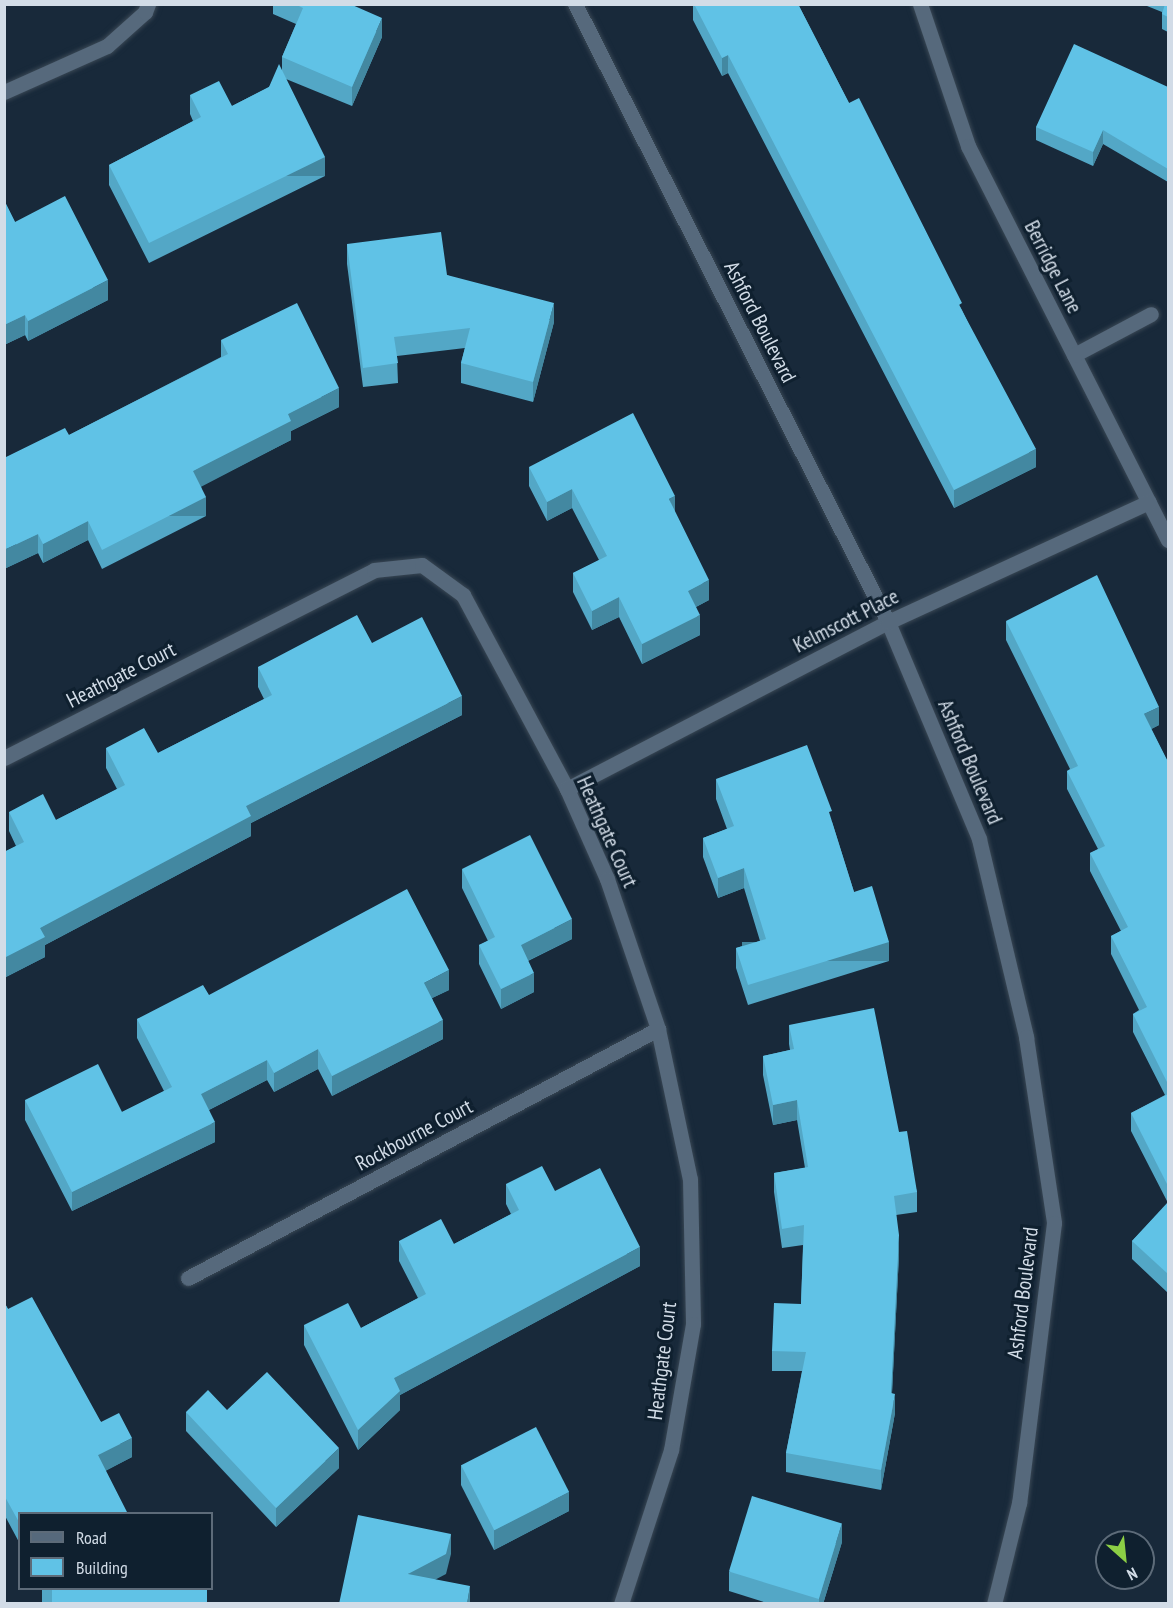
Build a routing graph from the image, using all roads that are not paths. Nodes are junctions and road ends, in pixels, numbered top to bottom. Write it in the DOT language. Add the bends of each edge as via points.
graph roads {
  1 [pos="148,4"];
  2 [pos="575,4"];
  3 [pos="920,4"];
  4 [pos="4,92"];
  5 [pos="1151,314"];
  6 [pos="1074,355"];
  7 [pos="1149,502"];
  8 [pos="1168,540"];
  9 [pos="888,622"];
  10 [pos="4,758"];
  11 [pos="567,789"];
  12 [pos="658,1029"];
  13 [pos="188,1278"];
  14 [pos="621,1604"];
  15 [pos="994,1604"];
  1 -- 4 [label="street" via="145,12 107,46"];
  2 -- 9 [label="street, Ashford Boulevard"];
  3 -- 6 [label="street, Berridge Lane" via="968,146"];
  5 -- 6 [label="street"];
  6 -- 7 [label="street, Berridge Lane"];
  7 -- 8 [label="street, Berridge Lane"];
  7 -- 9 [label="street, Kelmscott Place"];
  9 -- 11 [label="street, Kelmscott Place"];
  9 -- 15 [label="street, Ashford Boulevard" via="979,839 1026,1037 1054,1223 1019,1503"];
  10 -- 11 [label="street, Heathgate Court" via="374,570 422,565 463,595"];
  11 -- 12 [label="street, Heathgate Court" via="607,879"];
  12 -- 13 [label="street, Rockbourne Court"];
  12 -- 14 [label="street, Heathgate Court" via="690,1179 693,1324 671,1450"];
}
